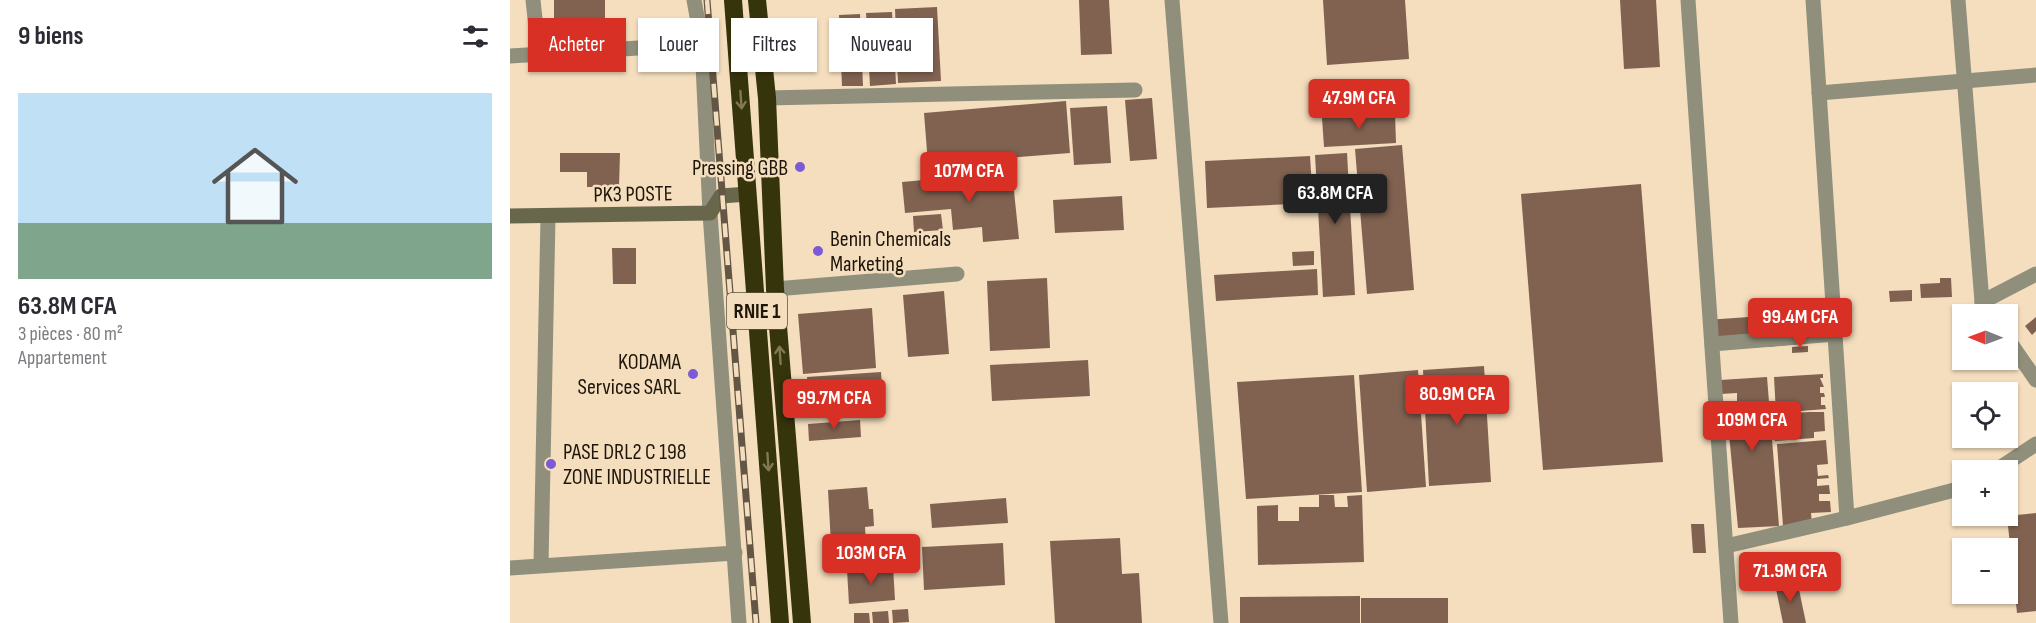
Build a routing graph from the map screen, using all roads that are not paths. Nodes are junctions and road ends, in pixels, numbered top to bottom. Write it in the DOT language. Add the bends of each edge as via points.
graph roads {
  1 [pos="533,0"];
  2 [pos="694,0"];
  3 [pos="733,0"];
  4 [pos="758,0"];
  5 [pos="1172,0"];
  6 [pos="1688,0"];
  7 [pos="1813,0"];
  8 [pos="1958,0"];
  9 [pos="535,18"];
  10 [pos="697,18"];
  11 [pos="528,56"];
  12 [pos="510,57"];
  13 [pos="703,72"];
  14 [pos="2036,75"];
  15 [pos="1964,81"];
  16 [pos="1135,90"];
  17 [pos="1819,93"];
  18 [pos="767,99"];
  19 [pos="748,194"];
  20 [pos="710,213"];
  21 [pos="510,216"];
  22 [pos="548,217"];
  23 [pos="957,274"];
  24 [pos="2036,274"];
  25 [pos="775,289"];
  26 [pos="1982,302"];
  27 [pos="1835,334"];
  28 [pos="1712,344"];
  29 [pos="2018,354"];
  30 [pos="2036,380"];
  31 [pos="2036,444"];
  32 [pos="2012,460"];
  33 [pos="1952,491"];
  34 [pos="1847,518"];
  35 [pos="1726,546"];
  36 [pos="735,553"];
  37 [pos="541,564"];
  38 [pos="510,568"];
  39 [pos="739,623"];
  40 [pos="780,623"];
  41 [pos="802,623"];
  42 [pos="1221,623"];
  43 [pos="1731,623"];
  1 -- 9 [label="street"];
  2 -- 10 [label="street"];
  3 -- 19 [label="highway, RNIE 1, one-way"];
  4 -- 18 [label="highway, RNIE 1"];
  5 -- 42 [label="street"];
  6 -- 28 [label="street"];
  7 -- 17 [label="street"];
  8 -- 15 [label="street"];
  11 -- 12 [label="street"];
  13 -- 20 [label="street"];
  14 -- 15 [label="street"];
  15 -- 17 [label="street"];
  15 -- 26 [label="street"];
  16 -- 18 [label="street"];
  17 -- 27 [label="street"];
  18 -- 25 [label="highway, RNIE 1"];
  19 -- 20 [label="street" via="722,196"];
  19 -- 40 [label="highway, RNIE 1, one-way"];
  20 -- 22 [label="street, PK3 POSTE"];
  20 -- 36 [label="street"];
  21 -- 22 [label="street, PK3 POSTE"];
  22 -- 37 [label="street"];
  23 -- 25 [label="street"];
  24 -- 26 [label="street"];
  41 -- 25 [label="highway, RNIE 1, one-way"];
  27 -- 28 [label="street"];
  27 -- 34 [label="street"];
  28 -- 35 [label="street"];
  29 -- 30 [label="street"];
  31 -- 32 [label="street"];
  33 -- 34 [label="street"];
  34 -- 35 [label="street"];
  35 -- 43 [label="street"];
  36 -- 37 [label="street"];
  36 -- 39 [label="street"];
  37 -- 38 [label="street"];
}
